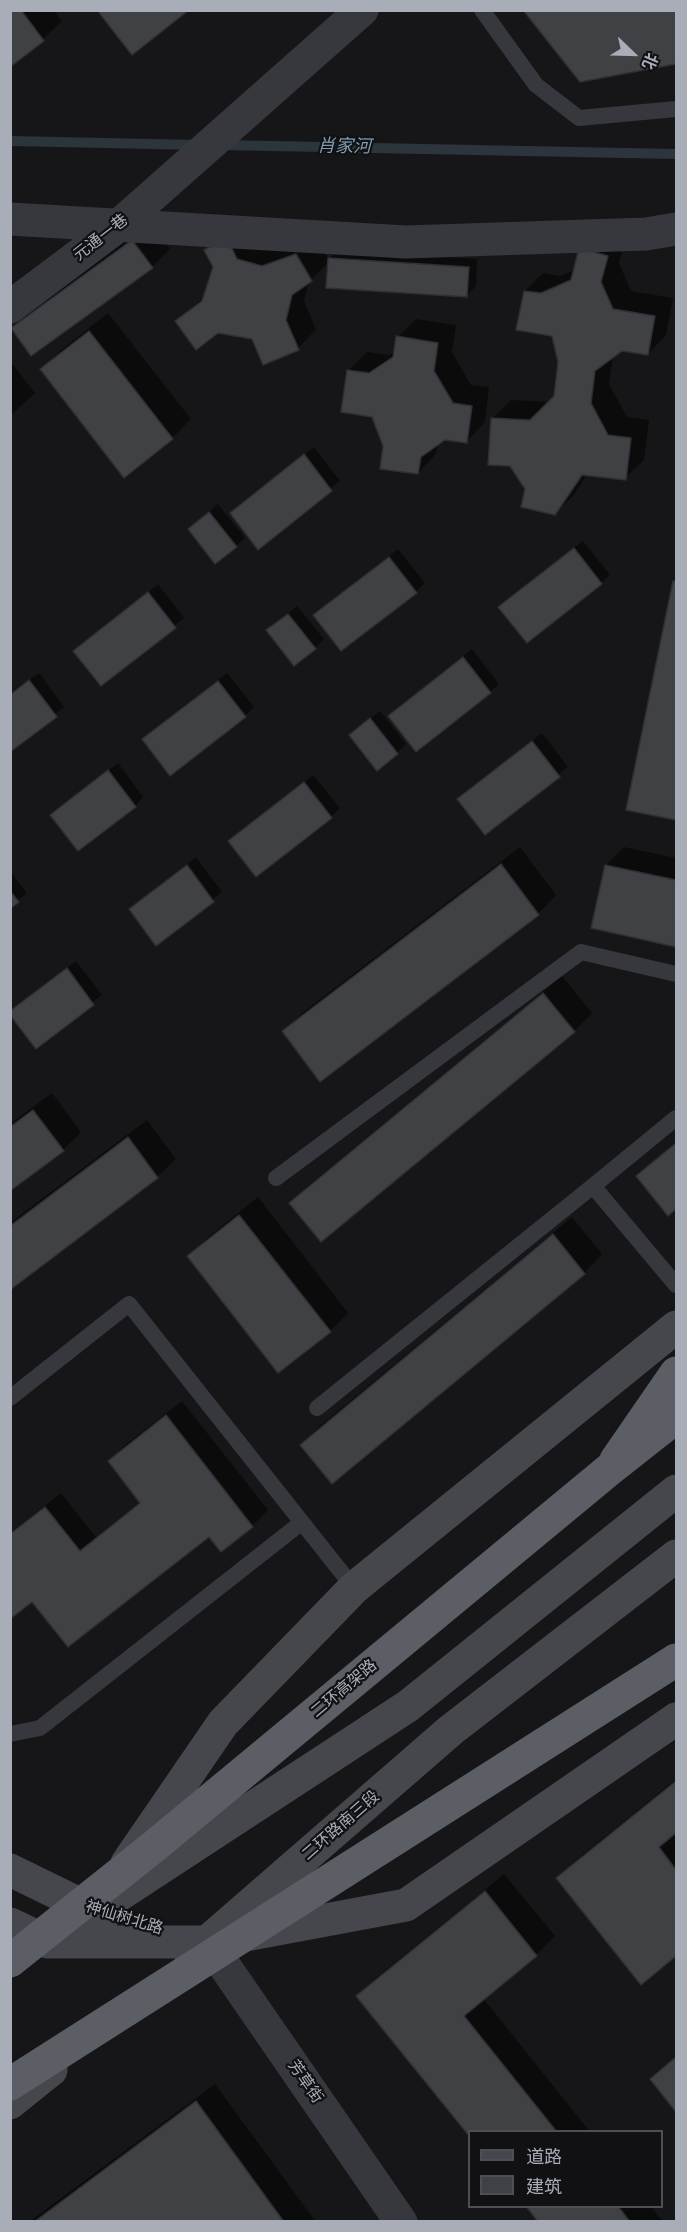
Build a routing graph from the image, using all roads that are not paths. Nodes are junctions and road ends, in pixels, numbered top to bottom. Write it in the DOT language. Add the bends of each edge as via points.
graph roads {
  1 [pos="362,10"];
  2 [pos="482,10"];
  3 [pos="676,109"];
  4 [pos="10,219"];
  5 [pos="118,226"];
  6 [pos="676,229"];
  7 [pos="10,307"];
  8 [pos="676,974"];
  9 [pos="676,1118"];
  10 [pos="276,1178"];
  11 [pos="593,1186"];
  12 [pos="676,1285"];
  13 [pos="676,1327"];
  14 [pos="676,1373"];
  15 [pos="10,1398"];
  16 [pos="317,1408"];
  17 [pos="676,1417"];
  18 [pos="610,1468"];
  19 [pos="676,1491"];
  20 [pos="301,1522"];
  21 [pos="675,1557"];
  22 [pos="354,1588"];
  23 [pos="676,1660"];
  24 [pos="676,1719"];
  25 [pos="10,1734"];
  26 [pos="10,1870"];
  27 [pos="94,1911"];
  28 [pos="10,1924"];
  29 [pos="48,1942"];
  30 [pos="208,1942"];
  31 [pos="10,1961"];
  32 [pos="10,1972"];
  33 [pos="10,2084"];
  34 [pos="10,2103"];
  35 [pos="401,2222"];
  1 -- 5 [label="street, 元通一巷"];
  2 -- 3 [label="lane" via="536,85 579,118"];
  4 -- 5 [label="street"];
  5 -- 6 [label="street" via="406,242 646,234"];
  5 -- 7 [label="street, 元通一巷"];
  8 -- 10 [label="lane" via="581,952"];
  9 -- 11 [label="lane"];
  11 -- 12 [label="lane"];
  11 -- 16 [label="lane"];
  13 -- 22 [label="main road"];
  14 -- 18 [label="highway"];
  15 -- 20 [label="lane" via="129,1304"];
  17 -- 18 [label="highway, 二环高架路, bridge"];
  18 -- 31 [label="highway, 二环高架路, bridge" via="162,1841"];
  19 -- 27 [label="main road" via="408,1706"];
  20 -- 22 [label="lane"];
  20 -- 25 [label="lane" via="40,1728"];
  21 -- 30 [label="main road, 二环路南三段" via="451,1730"];
  22 -- 27 [label="main road" via="223,1723"];
  23 -- 33 [label="highway, bridge"];
  24 -- 30 [label="main road" via="406,1905"];
  26 -- 27 [label="main road, 神仙树北路"];
  27 -- 29 [label="main road"];
  27 -- 30 [label="main road, 神仙树北路"];
  28 -- 29 [label="main road"];
  29 -- 30 [label="main road"];
  29 -- 32 [label="main road"];
  30 -- 34 [label="main road, 二环路南三段"];
  30 -- 35 [label="street, 芳草街"];
}
